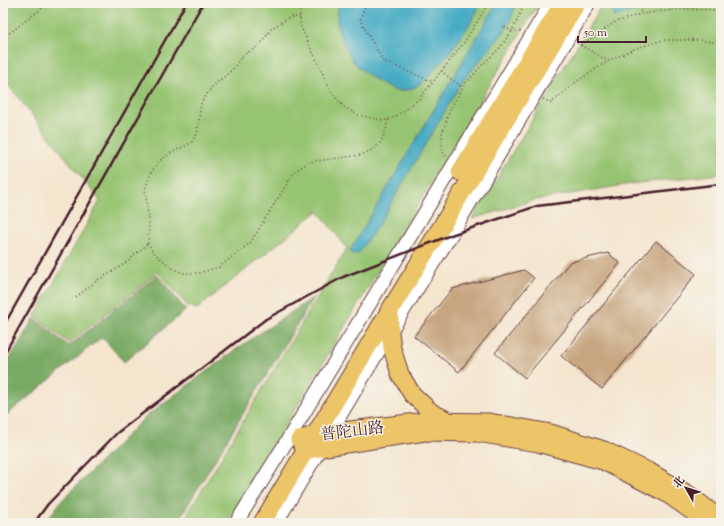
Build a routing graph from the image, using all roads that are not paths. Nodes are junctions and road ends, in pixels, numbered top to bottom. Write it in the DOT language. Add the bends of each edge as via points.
graph roads {
  1 [pos="551,3"];
  2 [pos="562,3"];
  3 [pos="577,3"];
  4 [pos="589,3"];
  5 [pos="390,310"];
  6 [pos="390,332"];
  7 [pos="451,422"];
  8 [pos="310,440"];
  9 [pos="721,520"];
  10 [pos="236,523"];
  11 [pos="249,523"];
  12 [pos="262,523"];
  13 [pos="276,523"];
  14 [pos="707,523"];
  1 -- 8 [label="street" via="452,166"];
  2 -- 8 [label="main road"];
  3 -- 5 [label="main road"];
  4 -- 6 [label="street"];
  5 -- 6 [label="main road"];
  5 -- 8 [label="main road"];
  6 -- 7 [label="main road" via="400,374 412,394 431,412"];
  6 -- 8 [label="street"];
  7 -- 8 [label="main road, 普陀山路" via="426,421"];
  7 -- 9 [label="main road, 普陀山路" via="489,422 551,433 604,450 650,472 691,496"];
  8 -- 10 [label="street"];
  8 -- 11 [label="main road"];
  8 -- 12 [label="main road"];
  8 -- 13 [label="street"];
  8 -- 14 [label="main road, 普陀山路" via="425,432 477,432 538,443 602,461 666,493"];
}
